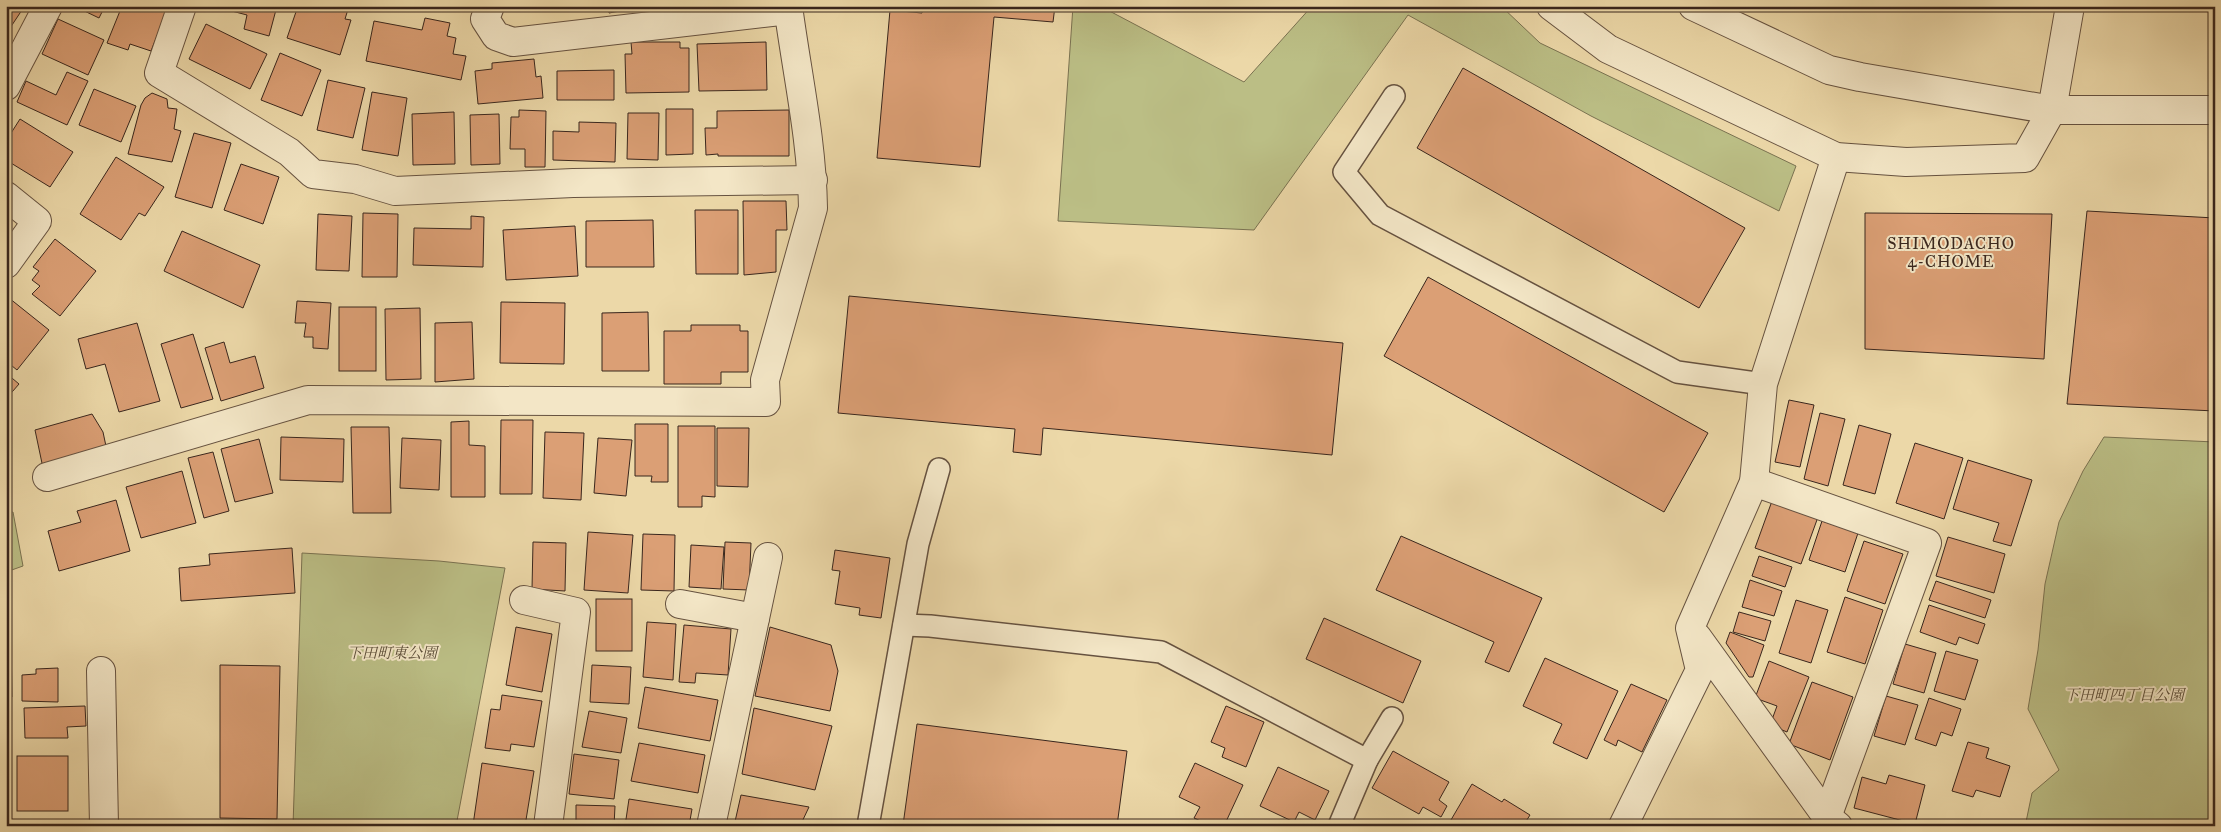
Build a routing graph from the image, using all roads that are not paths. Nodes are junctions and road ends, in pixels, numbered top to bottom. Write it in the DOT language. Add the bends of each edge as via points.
graph roads {
  1 [pos="48,6"];
  2 [pos="182,6"];
  3 [pos="490,6"];
  4 [pos="1552,6"];
  5 [pos="1693,6"];
  6 [pos="2070,6"];
  7 [pos="788,8"];
  8 [pos="6,86"];
  9 [pos="1394,96"];
  10 [pos="2052,110"];
  11 [pos="2215,110"];
  12 [pos="1836,157"];
  13 [pos="813,180"];
  14 [pos="6,196"];
  15 [pos="6,264"];
  16 [pos="1763,384"];
  17 [pos="939,469"];
  18 [pos="47,477"];
  19 [pos="1754,482"];
  20 [pos="768,557"];
  21 [pos="524,600"];
  22 [pos="680,604"];
  23 [pos="755,618"];
  24 [pos="904,625"];
  25 [pos="1690,628"];
  26 [pos="101,671"];
  27 [pos="1392,718"];
  28 [pos="1367,760"];
  29 [pos="1832,821"];
  30 [pos="104,826"];
  31 [pos="548,826"];
  32 [pos="711,826"];
  33 [pos="868,826"];
  34 [pos="1339,826"];
  35 [pos="1623,826"];
  1 -- 8 [label="street"];
  2 -- 13 [label="street" via="159,73 289,152 313,174 354,179 395,191 573,183"];
  3 -- 7 [label="street" via="485,19 496,36 513,42"];
  4 -- 12 [label="street" via="1608,49"];
  5 -- 10 [label="street" via="1829,70"];
  6 -- 10 [label="street"];
  7 -- 13 [label="street"];
  9 -- 16 [label="lane" via="1344,172 1380,215 1677,372"];
  10 -- 11 [label="street"];
  10 -- 12 [label="street" via="2025,158 1906,162"];
  12 -- 16 [label="street"];
  13 -- 18 [label="street" via="814,208 765,380 766,402 308,400"];
  14 -- 15 [label="street" via="37,221"];
  16 -- 19 [label="street"];
  17 -- 24 [label="lane" via="918,544"];
  19 -- 25 [label="street"];
  19 -- 29 [label="street" via="1927,543"];
  20 -- 23 [label="street"];
  21 -- 31 [label="street" via="576,612"];
  22 -- 23 [label="street"];
  23 -- 32 [label="street"];
  24 -- 28 [label="lane" via="1161,652"];
  24 -- 33 [label="lane"];
  25 -- 29 [label="street"];
  25 -- 35 [label="street" via="1700,670"];
  26 -- 30 [label="street"];
  27 -- 28 [label="lane"];
  28 -- 34 [label="lane"];
}
